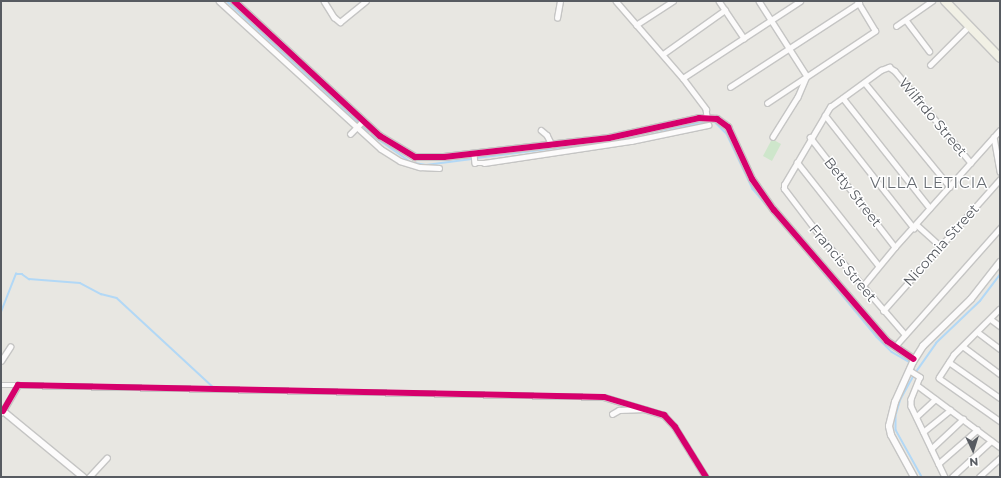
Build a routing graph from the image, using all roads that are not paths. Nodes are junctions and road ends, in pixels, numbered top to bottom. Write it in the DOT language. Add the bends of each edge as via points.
graph roads {
  1 [pos="220,1"];
  2 [pos="234,1"];
  3 [pos="324,1"];
  4 [pos="366,1"];
  5 [pos="560,1"];
  6 [pos="616,1"];
  7 [pos="673,1"];
  8 [pos="719,1"];
  9 [pos="759,1"];
  10 [pos="800,1"];
  11 [pos="932,1"];
  12 [pos="945,1"];
  13 [pos="858,2"];
  14 [pos="724,10"];
  15 [pos="557,18"];
  16 [pos="772,20"];
  17 [pos="906,20"];
  18 [pos="636,25"];
  19 [pos="896,26"];
  20 [pos="968,27"];
  21 [pos="744,38"];
  22 [pos="789,48"];
  23 [pos="929,51"];
  24 [pos="662,54"];
  25 [pos="1000,58"];
  26 [pos="930,65"];
  27 [pos="807,76"];
  28 [pos="683,78"];
  29 [pos="865,83"];
  30 [pos="730,86"];
  31 [pos="843,98"];
  32 [pos="767,103"];
  33 [pos="825,115"];
  34 [pos="708,116"];
  35 [pos="363,121"];
  36 [pos="708,125"];
  37 [pos="356,128"];
  38 [pos="373,130"];
  39 [pos="541,130"];
  40 [pos="1000,130"];
  41 [pos="350,134"];
  42 [pos="367,137"];
  43 [pos="773,137"];
  44 [pos="810,137"];
  45 [pos="994,137"];
  46 [pos="552,145"];
  47 [pos="474,154"];
  48 [pos="797,162"];
  49 [pos="972,163"];
  50 [pos="439,168"];
  51 [pos="1000,171"];
  52 [pos="1000,179"];
  53 [pos="950,187"];
  54 [pos="930,208"];
  55 [pos="915,226"];
  56 [pos="1000,228"];
  57 [pos="940,246"];
  58 [pos="895,247"];
  59 [pos="1000,262"];
  60 [pos="878,266"];
  61 [pos="862,287"];
  62 [pos="1000,309"];
  63 [pos="883,311"];
  64 [pos="992,320"];
  65 [pos="1000,326"];
  66 [pos="978,333"];
  67 [pos="905,335"];
  68 [pos="898,343"];
  69 [pos="10,347"];
  70 [pos="964,347"];
  71 [pos="1000,349"];
  72 [pos="914,359"];
  73 [pos="1,361"];
  74 [pos="949,362"];
  75 [pos="910,371"];
  76 [pos="1000,374"];
  77 [pos="1,385"];
  78 [pos="18,385"];
  79 [pos="917,385"];
  80 [pos="1000,398"];
  81 [pos="935,399"];
  82 [pos="648,408"];
  83 [pos="950,410"];
  84 [pos="2,412"];
  85 [pos="612,414"];
  86 [pos="916,417"];
  87 [pos="963,419"];
  88 [pos="1000,421"];
  89 [pos="977,430"];
  90 [pos="923,432"];
  91 [pos="991,441"];
  92 [pos="1000,447"];
  93 [pos="931,449"];
  94 [pos="107,458"];
  95 [pos="1000,458"];
  96 [pos="938,464"];
  97 [pos="83,477"];
  98 [pos="89,477"];
  99 [pos="706,477"];
  100 [pos="914,477"];
  101 [pos="944,477"];
  102 [pos="952,477"];
  103 [pos="979,477"];
  1 -- 37 [label="street"];
  2 -- 35 [label="street"];
  3 -- 4 [label="street" via="340,22"];
  5 -- 15 [label="street"];
  6 -- 18 [label="street"];
  7 -- 18 [label="street"];
  8 -- 14 [label="street"];
  9 -- 16 [label="street"];
  10 -- 16 [label="street"];
  11 -- 17 [label="street"];
  12 -- 20 [label="main road"];
  13 -- 22 [label="street"];
  13 -- 27 [label="street" via="875,31"];
  14 -- 21 [label="street"];
  14 -- 24 [label="street"];
  16 -- 21 [label="street"];
  16 -- 22 [label="street"];
  17 -- 19 [label="street"];
  17 -- 23 [label="street"];
  18 -- 24 [label="street"];
  20 -- 25 [label="main road"];
  20 -- 26 [label="street"];
  21 -- 28 [label="street"];
  22 -- 27 [label="street"];
  22 -- 30 [label="street"];
  24 -- 28 [label="street"];
  27 -- 32 [label="street"];
  27 -- 43 [label="street"];
  28 -- 34 [label="street" via="706,109"];
  29 -- 31 [label="street"];
  29 -- 49 [label="street, Wilfrdo Street" via="886,68 895,71"];
  29 -- 53 [label="street"];
  31 -- 33 [label="street" via="830,107"];
  31 -- 54 [label="street"];
  33 -- 44 [label="street"];
  33 -- 55 [label="street"];
  34 -- 46 [label="street" via="620,136"];
  34 -- 72 [label="street" via="728,127 752,179 792,232 887,341"];
  35 -- 37 [label="street"];
  35 -- 38 [label="street"];
  36 -- 47 [label="street" via="631,141 484,163 475,163"];
  37 -- 41 [label="street"];
  37 -- 42 [label="street"];
  38 -- 42 [label="street"];
  38 -- 47 [label="street" via="393,146 415,157"];
  39 -- 46 [label="street" via="547,134"];
  40 -- 45 [label="street"];
  42 -- 50 [label="street" via="400,161 420,167"];
  44 -- 48 [label="street"];
  44 -- 58 [label="street, Betty Street"];
  45 -- 49 [label="street"];
  45 -- 51 [label="street"];
  46 -- 47 [label="street"];
  48 -- 60 [label="street"];
  48 -- 61 [label="street, Francis Street" via="784,189"];
  49 -- 53 [label="street"];
  52 -- 57 [label="street, Nicomia Street"];
  53 -- 54 [label="street"];
  54 -- 55 [label="street"];
  55 -- 57 [label="street"];
  55 -- 58 [label="street"];
  56 -- 67 [label="street"];
  57 -- 63 [label="street, Nicomia Street"];
  58 -- 60 [label="street"];
  59 -- 72 [label="street" via="971,299 933,335"];
  60 -- 61 [label="street"];
  61 -- 63 [label="street, Francis Street"];
  62 -- 64 [label="street"];
  63 -- 67 [label="street, Francis Street"];
  64 -- 65 [label="street"];
  64 -- 66 [label="street"];
  66 -- 70 [label="street"];
  66 -- 71 [label="street"];
  67 -- 68 [label="street"];
  69 -- 73 [label="street"];
  70 -- 74 [label="street"];
  70 -- 76 [label="street"];
  72 -- 75 [label="street"];
  74 -- 80 [label="street"];
  74 -- 88 [label="street" via="939,379"];
  75 -- 79 [label="street" via="919,377"];
  75 -- 100 [label="street" via="895,402 889,426 894,442"];
  77 -- 78 [label="street"];
  78 -- 82 [label="street" via="570,395 604,397"];
  78 -- 84 [label="street"];
  79 -- 81 [label="street"];
  79 -- 86 [label="street" via="911,402"];
  81 -- 83 [label="street"];
  81 -- 86 [label="street"];
  82 -- 85 [label="street" via="619,410"];
  82 -- 99 [label="street" via="664,415 675,427"];
  83 -- 87 [label="street"];
  83 -- 90 [label="street"];
  84 -- 97 [label="street"];
  86 -- 90 [label="street"];
  87 -- 89 [label="street"];
  87 -- 93 [label="street"];
  89 -- 91 [label="street"];
  89 -- 96 [label="street"];
  90 -- 93 [label="street"];
  91 -- 92 [label="street"];
  91 -- 102 [label="street"];
  93 -- 96 [label="street"];
  94 -- 98 [label="street"];
  95 -- 103 [label="street"];
  96 -- 101 [label="street"];
}
